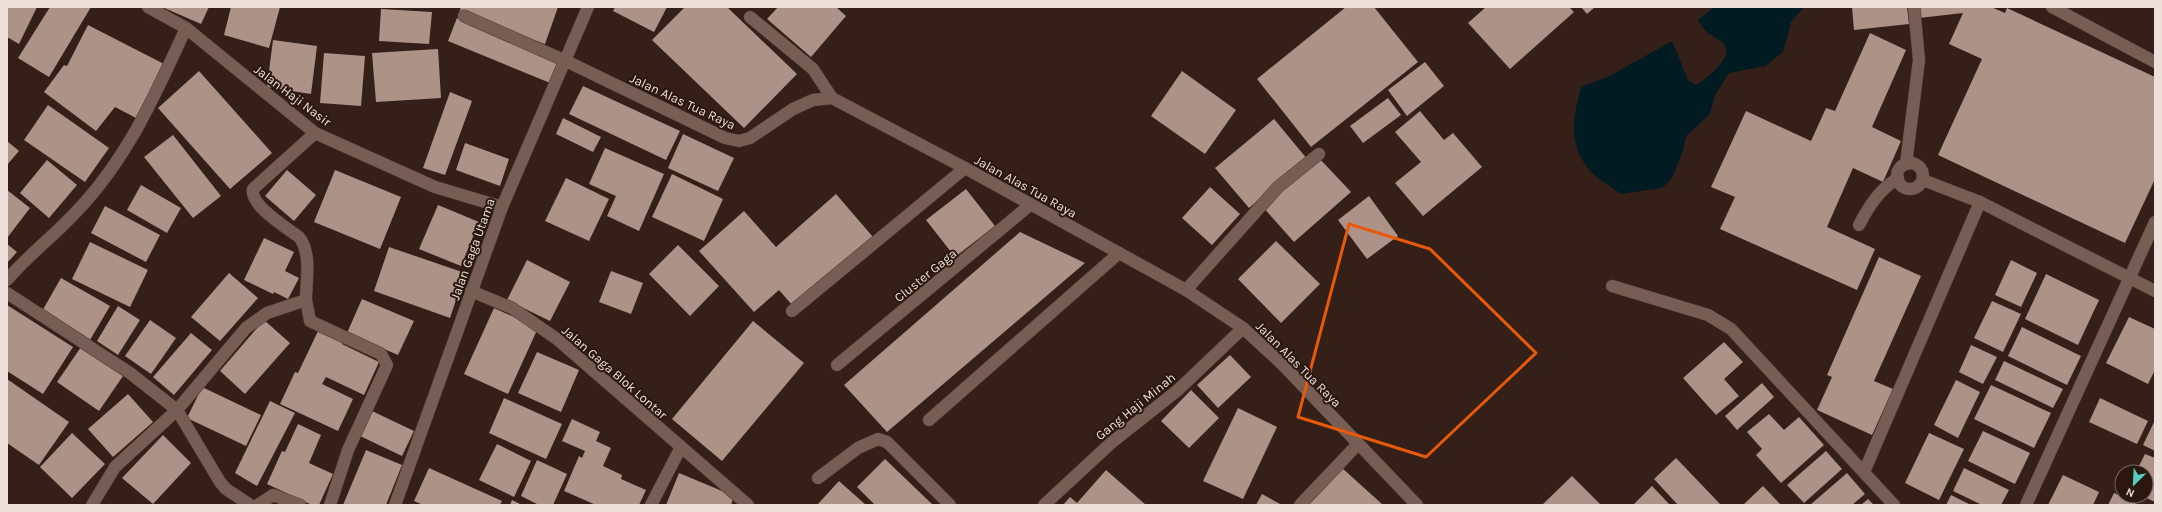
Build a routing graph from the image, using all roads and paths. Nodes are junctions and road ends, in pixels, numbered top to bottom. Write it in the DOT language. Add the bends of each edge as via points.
graph roads {
  1 [pos="148,7"];
  2 [pos="588,7"];
  3 [pos="1914,7"];
  4 [pos="2052,7"];
  5 [pos="464,16"];
  6 [pos="750,17"];
  7 [pos="186,28"];
  8 [pos="566,61"];
  9 [pos="2155,62"];
  10 [pos="832,98"];
  11 [pos="316,133"];
  12 [pos="1319,154"];
  13 [pos="1906,164"];
  14 [pos="965,168"];
  15 [pos="1898,178"];
  16 [pos="1923,180"];
  17 [pos="1980,202"];
  18 [pos="1030,205"];
  19 [pos="502,207"];
  20 [pos="2155,222"];
  21 [pos="1859,225"];
  22 [pos="1119,253"];
  23 [pos="2130,279"];
  24 [pos="7,280"];
  25 [pos="1612,286"];
  26 [pos="1186,290"];
  27 [pos="471,291"];
  28 [pos="2155,291"];
  29 [pos="7,293"];
  30 [pos="306,300"];
  31 [pos="792,311"];
  32 [pos="1243,328"];
  33 [pos="837,365"];
  34 [pos="177,410"];
  35 [pos="929,420"];
  36 [pos="1358,444"];
  37 [pos="681,447"];
  38 [pos="1864,472"];
  39 [pos="818,478"];
  40 [pos="92,505"];
  41 [pos="250,505"];
  42 [pos="258,505"];
  43 [pos="300,505"];
  44 [pos="330,505"];
  45 [pos="395,505"];
  46 [pos="651,505"];
  47 [pos="748,505"];
  48 [pos="950,505"];
  49 [pos="1044,505"];
  50 [pos="1300,505"];
  51 [pos="1417,505"];
  52 [pos="1894,505"];
  53 [pos="2026,505"];
  1 -- 7 [label="street, Jalan Haji Nasir"];
  2 -- 8 [label="street, Jalan Gaga Utama"];
  3 -- 13 [label="street" via="1919,60"];
  4 -- 9 [label="street"];
  5 -- 8 [label="street, Jalan Alas Tua Raya"];
  6 -- 10 [label="street" via="813,69"];
  7 -- 11 [label="street, Jalan Haji Nasir"];
  7 -- 24 [label="street" via="152,104 116,162 77,212 20,264"];
  8 -- 10 [label="street, Jalan Alas Tua Raya" via="725,138 739,141 750,138 793,109 813,100"];
  8 -- 19 [label="street, Jalan Gaga Utama"];
  10 -- 14 [label="street, Jalan Alas Tua Raya"];
  11 -- 19 [label="street, Jalan Haji Nasir" via="435,187"];
  11 -- 30 [label="street" via="252,193 258,205 304,242"];
  12 -- 26 [label="street" via="1278,187"];
  13 -- 15 [label="street" via="1900,170"];
  13 -- 16 [label="street" via="1916,164 1920,167"];
  14 -- 18 [label="street, Jalan Alas Tua Raya"];
  14 -- 31 [label="street"];
  15 -- 16 [label="street" via="1907,189 1916,188"];
  15 -- 21 [label="street" via="1888,184 1872,201"];
  16 -- 17 [label="street"];
  17 -- 23 [label="street"];
  17 -- 38 [label="street"];
  18 -- 22 [label="street, Jalan Alas Tua Raya"];
  18 -- 33 [label="street, Cluster Gaga"];
  19 -- 27 [label="street, Jalan Gaga Utama"];
  20 -- 23 [label="street"];
  22 -- 26 [label="street, Jalan Alas Tua Raya"];
  22 -- 35 [label="street"];
  23 -- 28 [label="street"];
  23 -- 53 [label="street"];
  25 -- 38 [label="street" via="1701,313 1730,329"];
  26 -- 32 [label="street, Jalan Alas Tua Raya"];
  27 -- 37 [label="street, Jalan Gaga Blok Lontar" via="512,308 557,339"];
  27 -- 45 [label="street, Jalan Gaga Utama"];
  29 -- 34 [label="street" via="130,373"];
  30 -- 34 [label="street" via="267,313 246,328"];
  30 -- 44 [label="street" via="310,321 381,354 387,365 348,450"];
  32 -- 36 [label="street, Jalan Alas Tua Raya" via="1282,364"];
  32 -- 49 [label="street, Gang Haji Minah" via="1178,390 1110,443"];
  34 -- 40 [label="street" via="115,467"];
  34 -- 41 [label="street" via="220,482"];
  36 -- 50 [label="street"];
  36 -- 51 [label="street, Jalan Alas Tua Raya"];
  37 -- 46 [label="street"];
  37 -- 47 [label="street, Jalan Gaga Blok Lontar"];
  38 -- 52 [label="street"];
  39 -- 48 [label="street" via="858,448 878,439 887,442"];
  42 -- 43 [label="street" via="273,495"];
}
